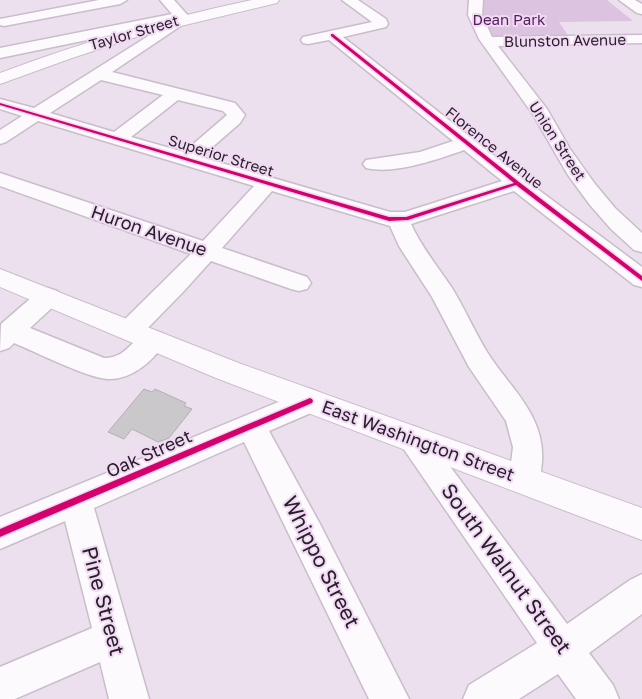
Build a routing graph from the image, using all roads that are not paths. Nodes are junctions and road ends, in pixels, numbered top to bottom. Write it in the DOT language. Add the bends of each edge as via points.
graph roads {
  1 [pos="120,0"];
  2 [pos="167,0"];
  3 [pos="272,0"];
  4 [pos="349,0"];
  5 [pos="476,0"];
  6 [pos="626,0"];
  7 [pos="78,4"];
  8 [pos="642,10"];
  9 [pos="183,17"];
  10 [pos="3,24"];
  11 [pos="332,35"];
  12 [pos="642,39"];
  13 [pos="308,40"];
  14 [pos="489,42"];
  15 [pos="16,50"];
  16 [pos="0,54"];
  17 [pos="23,69"];
  18 [pos="97,74"];
  19 [pos="0,79"];
  20 [pos="175,94"];
  21 [pos="0,104"];
  22 [pos="36,114"];
  23 [pos="0,138"];
  24 [pos="118,138"];
  25 [pos="468,142"];
  26 [pos="187,159"];
  27 [pos="373,164"];
  28 [pos="0,180"];
  29 [pos="517,183"];
  30 [pos="268,184"];
  31 [pos="398,220"];
  32 [pos="642,245"];
  33 [pos="207,251"];
  34 [pos="0,277"];
  35 [pos="642,279"];
  36 [pos="299,283"];
  37 [pos="48,297"];
  38 [pos="141,335"];
  39 [pos="5,336"];
  40 [pos="310,401"];
  41 [pos="251,426"];
  42 [pos="413,439"];
  43 [pos="525,480"];
  44 [pos="76,502"];
  45 [pos="642,524"];
  46 [pos="0,533"];
  47 [pos="642,592"];
  48 [pos="112,638"];
  49 [pos="563,649"];
  50 [pos="0,686"];
  51 [pos="129,699"];
  52 [pos="389,699"];
  53 [pos="483,699"];
  54 [pos="599,699"];
  1 -- 7 [label="street"];
  2 -- 9 [label="street"];
  3 -- 9 [label="main road, Taylor Street"];
  4 -- 11 [label="street" via="381,24"];
  5 -- 14 [label="street, Union Street" via="476,18"];
  6 -- 8 [label="street"];
  7 -- 10 [label="street"];
  9 -- 15 [label="street, Taylor Street"];
  9 -- 17 [label="main road, Taylor Street"];
  9 -- 18 [label="street"];
  10 -- 15 [label="street"];
  11 -- 13 [label="street"];
  11 -- 25 [label="street, Florence Avenue"];
  12 -- 14 [label="street, Blunston Avenue"];
  14 -- 32 [label="street, Union Street" via="541,112 578,176"];
  15 -- 16 [label="street, Taylor Street"];
  15 -- 17 [label="street"];
  17 -- 19 [label="main road, Taylor Street"];
  18 -- 20 [label="street"];
  18 -- 22 [label="street"];
  20 -- 24 [label="street"];
  20 -- 26 [label="street" via="229,107 236,115"];
  21 -- 22 [label="street, Superior Street"];
  22 -- 23 [label="street"];
  22 -- 24 [label="street, Superior Street"];
  24 -- 26 [label="street, Superior Street"];
  25 -- 27 [label="street" via="414,160"];
  25 -- 29 [label="street, Florence Avenue"];
  26 -- 30 [label="street, Superior Street"];
  28 -- 33 [label="street, Huron Avenue"];
  29 -- 31 [label="street, Superior Street"];
  29 -- 35 [label="street, Florence Avenue"];
  30 -- 31 [label="street, Superior Street"];
  30 -- 33 [label="street"];
  31 -- 43 [label="street" via="410,246 444,294 478,360 513,407 526,436"];
  33 -- 36 [label="street, Huron Avenue"];
  33 -- 38 [label="street"];
  34 -- 37 [label="main road, East Washington Street"];
  37 -- 38 [label="main road, East Washington Street"];
  37 -- 39 [label="street"];
  38 -- 39 [label="street" via="125,366 114,370"];
  38 -- 40 [label="main road, East Washington Street"];
  40 -- 41 [label="street, Oak Street"];
  40 -- 42 [label="main road, East Washington Street"];
  41 -- 44 [label="street, Oak Street"];
  41 -- 52 [label="street, Whippo Street"];
  42 -- 43 [label="main road, East Washington Street"];
  42 -- 49 [label="street, South Walnut Street"];
  43 -- 45 [label="main road, East Washington Street"];
  44 -- 46 [label="street, Oak Street"];
  44 -- 48 [label="street, Pine Street"];
  47 -- 49 [label="street"];
  48 -- 50 [label="street"];
  48 -- 51 [label="street, Pine Street"];
  49 -- 53 [label="street"];
  49 -- 54 [label="street, South Walnut Street"];
}
